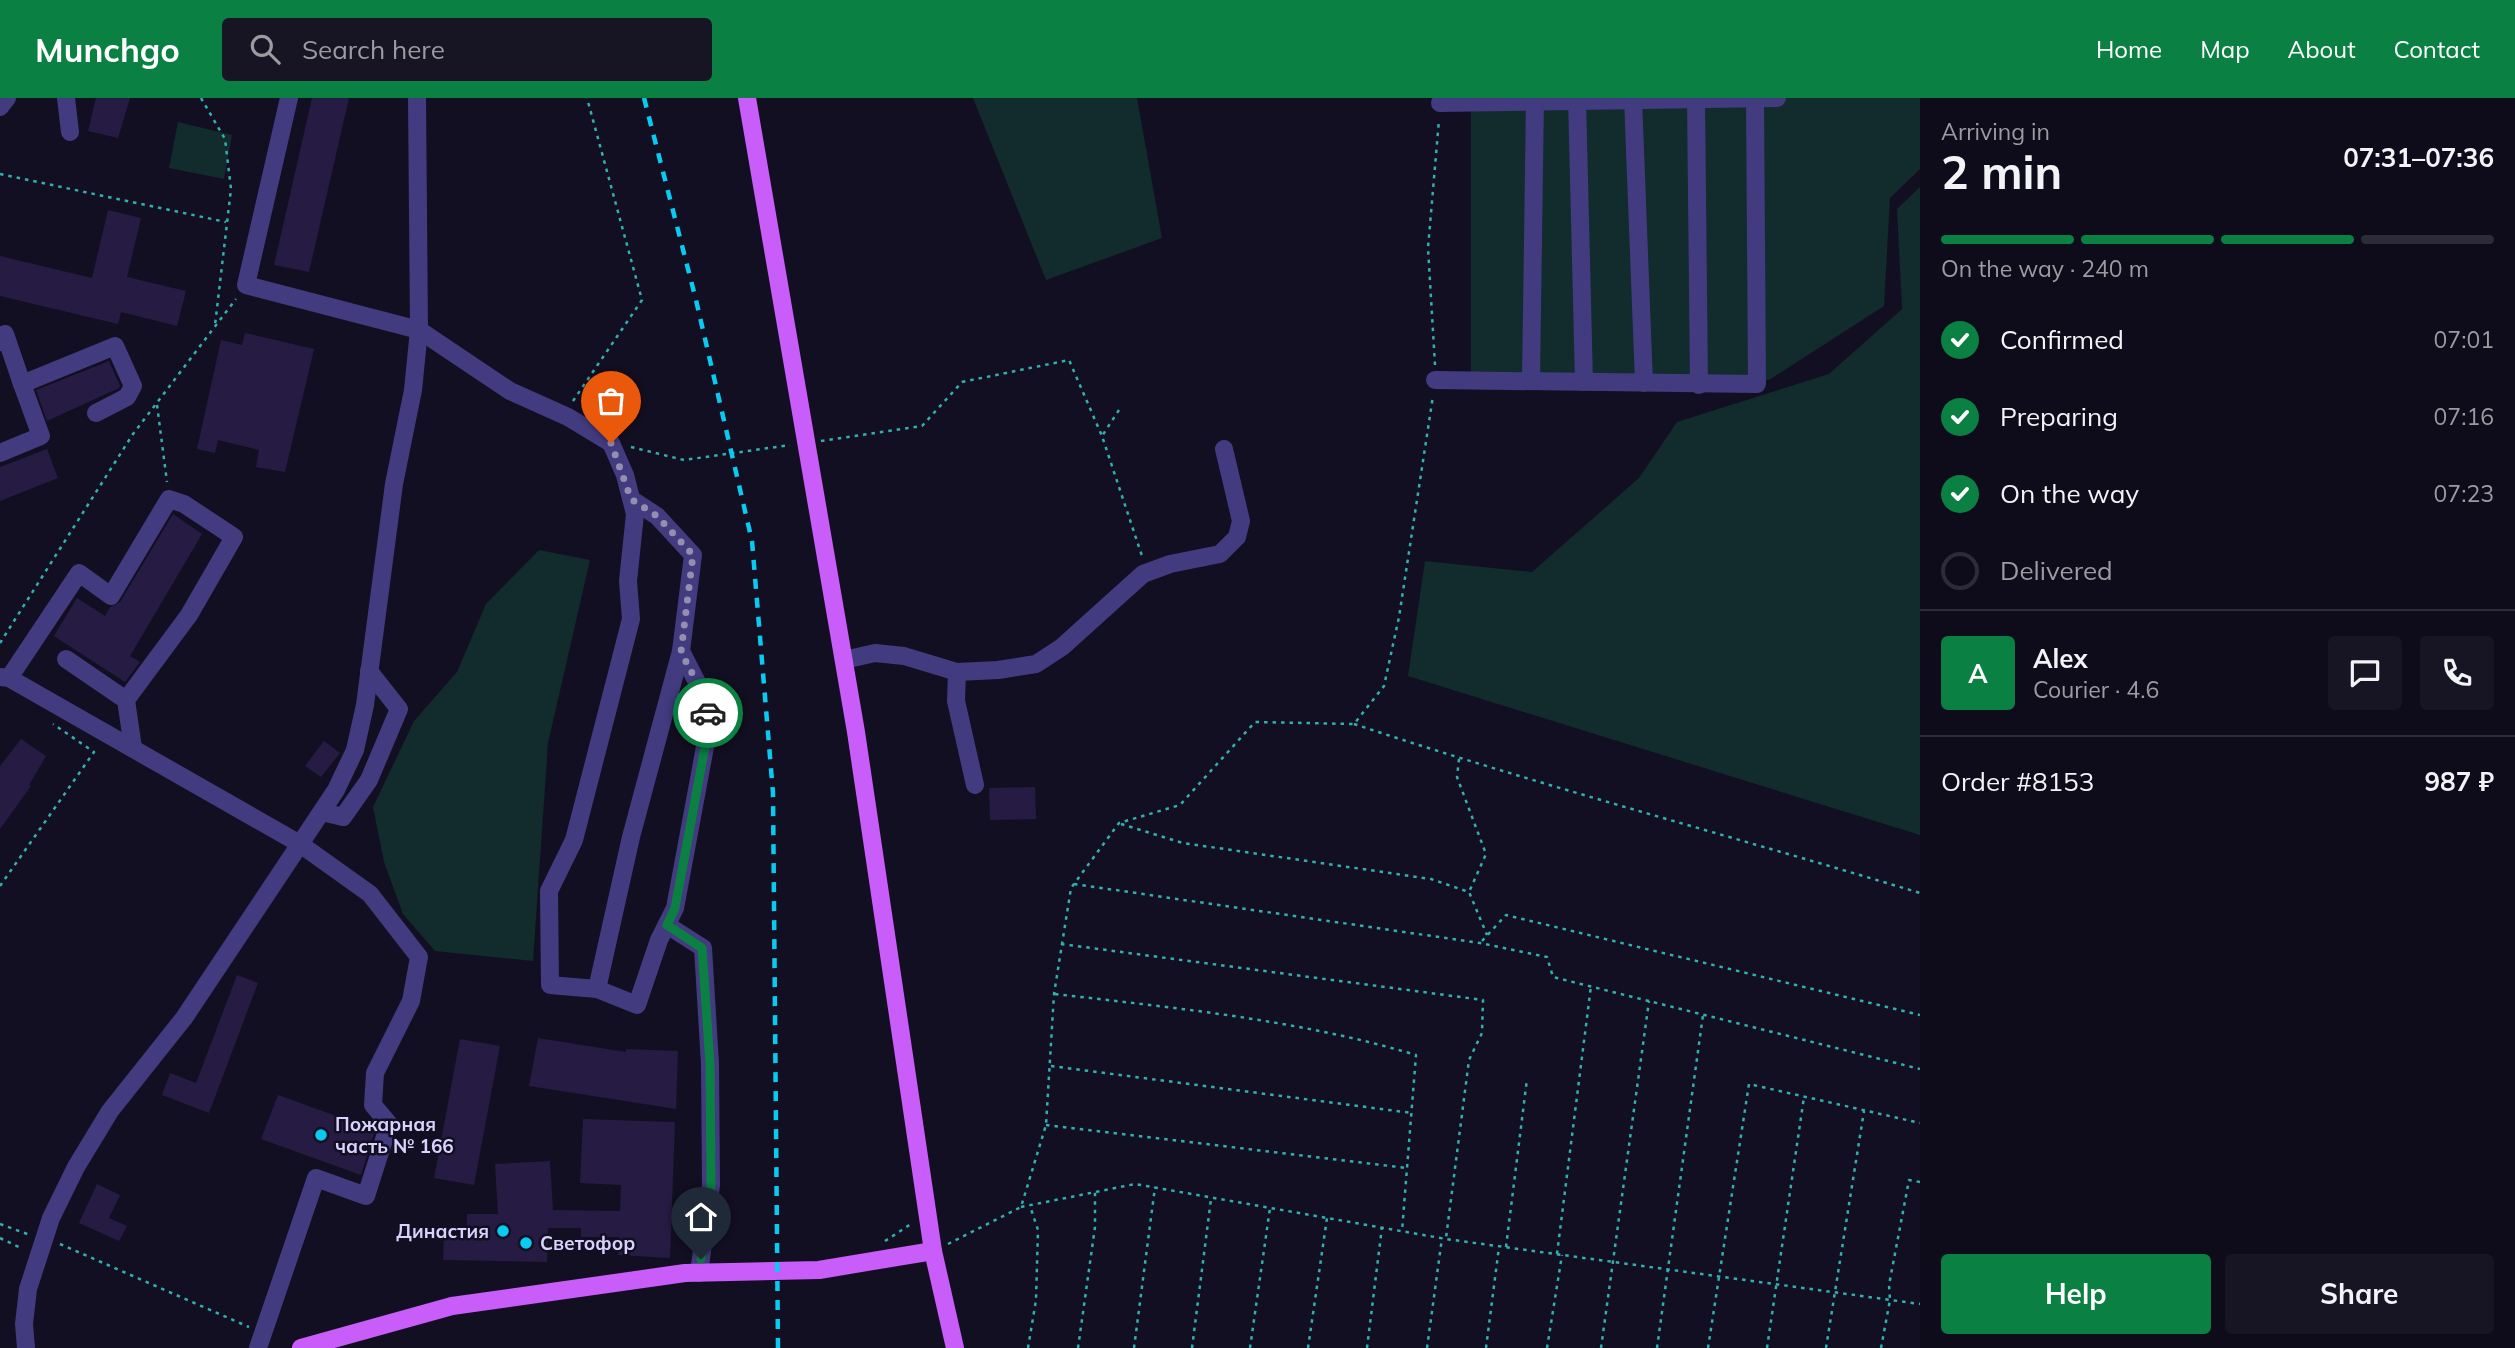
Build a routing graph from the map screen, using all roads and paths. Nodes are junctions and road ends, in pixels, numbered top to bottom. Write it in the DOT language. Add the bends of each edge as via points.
graph roads {
  1 [pos="7,98"];
  2 [pos="66,98"];
  3 [pos="201,98"];
  4 [pos="289,98"];
  5 [pos="417,98"];
  6 [pos="587,98"];
  7 [pos="747,98"];
  8 [pos="1755,98"];
  9 [pos="1777,98"];
  10 [pos="1633,99"];
  11 [pos="1696,99"];
  12 [pos="1535,100"];
  13 [pos="1577,100"];
  14 [pos="1440,103"];
  15 [pos="0,107"];
  16 [pos="70,132"];
  17 [pos="0,174"];
  18 [pos="227,222"];
  19 [pos="246,285"];
  20 [pos="214,327"];
  21 [pos="419,330"];
  22 [pos="0,342"];
  23 [pos="1436,380"];
  24 [pos="1531,381"];
  25 [pos="1584,382"];
  26 [pos="1644,383"];
  27 [pos="22,384"];
  28 [pos="1699,385"];
  29 [pos="157,403"];
  30 [pos="1119,410"];
  31 [pos="96,413"];
  32 [pos="563,415"];
  33 [pos="1102,436"];
  34 [pos="807,442"];
  35 [pos="611,443"];
  36 [pos="1224,449"];
  37 [pos="0,453"];
  38 [pos="169,499"];
  39 [pos="631,499"];
  40 [pos="1147,572"];
  41 [pos="0,643"];
  42 [pos="681,652"];
  43 [pos="66,659"];
  44 [pos="844,660"];
  45 [pos="369,671"];
  46 [pos="957,672"];
  47 [pos="5,678"];
  48 [pos="126,700"];
  49 [pos="1354,723"];
  50 [pos="133,748"];
  51 [pos="94,752"];
  52 [pos="1459,759"];
  53 [pos="975,785"];
  54 [pos="322,812"];
  55 [pos="1119,823"];
  56 [pos="300,844"];
  57 [pos="1074,884"];
  58 [pos="0,886"];
  59 [pos="1469,892"];
  60 [pos="1920,893"];
  61 [pos="667,925"];
  62 [pos="1487,936"];
  63 [pos="1480,943"];
  64 [pos="1060,944"];
  65 [pos="1591,986"];
  66 [pos="597,989"];
  67 [pos="1054,994"];
  68 [pos="1649,1001"];
  69 [pos="1703,1015"];
  70 [pos="1920,1015"];
  71 [pos="1051,1066"];
  72 [pos="1920,1069"];
  73 [pos="1527,1079"];
  74 [pos="1804,1097"];
  75 [pos="1864,1111"];
  76 [pos="1412,1114"];
  77 [pos="1920,1123"];
  78 [pos="1046,1125"];
  79 [pos="1407,1168"];
  80 [pos="1920,1182"];
  81 [pos="1155,1187"];
  82 [pos="1095,1192"];
  83 [pos="1212,1197"];
  84 [pos="1030,1206"];
  85 [pos="1021,1207"];
  86 [pos="1270,1208"];
  87 [pos="1327,1218"];
  88 [pos="928,1222"];
  89 [pos="0,1224"];
  90 [pos="1382,1227"];
  91 [pos="1402,1231"];
  92 [pos="0,1238"];
  93 [pos="1444,1238"];
  94 [pos="44,1239"];
  95 [pos="881,1244"];
  96 [pos="1499,1246"];
  97 [pos="1506,1247"];
  98 [pos="933,1251"];
  99 [pos="1557,1254"];
  100 [pos="1562,1255"];
  101 [pos="38,1257"];
  102 [pos="1613,1262"];
  103 [pos="1670,1269"];
  104 [pos="699,1273"];
  105 [pos="1721,1277"];
  106 [pos="1777,1285"];
  107 [pos="1835,1293"];
  108 [pos="1891,1300"];
  109 [pos="1920,1304"];
  110 [pos="258,1339"];
  111 [pos="26,1348"];
  112 [pos="301,1348"];
  113 [pos="955,1348"];
  114 [pos="1028,1348"];
  115 [pos="1078,1348"];
  116 [pos="1134,1348"];
  117 [pos="1192,1348"];
  118 [pos="1250,1348"];
  119 [pos="1308,1348"];
  120 [pos="1367,1348"];
  121 [pos="1427,1348"];
  122 [pos="1486,1348"];
  123 [pos="1547,1348"];
  124 [pos="1601,1348"];
  125 [pos="1657,1348"];
  126 [pos="1708,1348"];
  127 [pos="1767,1348"];
  128 [pos="1826,1348"];
  129 [pos="1881,1348"];
  1 -- 15 [label="street"];
  2 -- 16 [label="street"];
  3 -- 18 [label="path" via="225,139 232,189"];
  4 -- 19 [label="street"];
  5 -- 21 [label="street"];
  6 -- 32 [label="path" via="642,300"];
  7 -- 34 [label="main road"];
  8 -- 9 [label="street"];
  8 -- 11 [label="street"];
  8 -- 28 [label="street" via="1757,384"];
  10 -- 11 [label="street"];
  10 -- 13 [label="street"];
  10 -- 26 [label="street"];
  11 -- 28 [label="street"];
  12 -- 13 [label="street"];
  12 -- 14 [label="street"];
  12 -- 24 [label="street"];
  13 -- 25 [label="street"];
  14 -- 23 [label="path" via="1428,248"];
  17 -- 18 [label="path"];
  18 -- 20 [label="path"];
  19 -- 20 [label="path"];
  19 -- 21 [label="street"];
  20 -- 29 [label="path"];
  21 -- 32 [label="street" via="510,391"];
  21 -- 45 [label="street"];
  22 -- 27 [label="street" via="5,334"];
  23 -- 24 [label="street"];
  23 -- 49 [label="path" via="1384,687"];
  24 -- 25 [label="street"];
  25 -- 26 [label="street"];
  26 -- 28 [label="street"];
  27 -- 31 [label="street" via="115,346 133,386 127,397"];
  27 -- 37 [label="street" via="41,436"];
  29 -- 38 [label="path"];
  29 -- 41 [label="path"];
  30 -- 33 [label="path"];
  32 -- 35 [label="street"];
  33 -- 34 [label="path" via="1069,359 962,382 922,426"];
  33 -- 40 [label="path"];
  34 -- 35 [label="path" via="684,460"];
  34 -- 44 [label="main road"];
  35 -- 39 [label="street"];
  36 -- 40 [label="street" via="1241,521 1237,537 1220,554"];
  38 -- 47 [label="street" via="111,596 79,573"];
  38 -- 48 [label="street" via="234,537 188,615"];
  39 -- 42 [label="street" via="657,516 693,555"];
  39 -- 66 [label="street" via="635,514 628,581 631,619 574,840 549,891 550,985"];
  40 -- 46 [label="street" via="1062,648 1036,664"];
  42 -- 61 [label="street" via="704,696 710,720 675,908"];
  42 -- 66 [label="street" via="631,837"];
  43 -- 48 [label="street"];
  44 -- 46 [label="street" via="875,653 904,656"];
  44 -- 88 [label="main road"];
  45 -- 54 [label="street" via="355,750"];
  45 -- 54 [label="street" via="399,709 369,780 343,817"];
  46 -- 53 [label="street" via="956,701"];
  47 -- 50 [label="street"];
  48 -- 50 [label="street"];
  49 -- 52 [label="path"];
  49 -- 55 [label="path" via="1255,722 1180,805"];
  50 -- 56 [label="street"];
  51 -- 58 [label="path"];
  52 -- 59 [label="path" via="1457,777 1486,854"];
  52 -- 60 [label="path"];
  54 -- 56 [label="street"];
  55 -- 57 [label="path"];
  55 -- 59 [label="path" via="1184,843 1431,878"];
  56 -- 94 [label="street" via="184,1018 110,1111 76,1167"];
  56 -- 110 [label="street" via="370,894 419,957 411,1001 375,1073 373,1105 389,1124 366,1196 316,1178"];
  57 -- 63 [label="path"];
  57 -- 64 [label="path"];
  59 -- 62 [label="path"];
  61 -- 66 [label="street" via="637,1005"];
  61 -- 104 [label="street" via="702,948 710,1064 711,1185"];
  62 -- 63 [label="path"];
  62 -- 70 [label="path" via="1506,915"];
  63 -- 65 [label="path" via="1547,957 1553,976"];
  64 -- 67 [label="path"];
  64 -- 93 [label="path" via="1483,1000 1482,1034 1469,1060"];
  65 -- 68 [label="path"];
  65 -- 99 [label="path"];
  67 -- 71 [label="path"];
  67 -- 76 [label="path" via="1184,1009 1361,1038 1416,1055"];
  68 -- 69 [label="path"];
  68 -- 102 [label="path"];
  69 -- 72 [label="path"];
  69 -- 103 [label="path"];
  71 -- 76 [label="path"];
  71 -- 78 [label="path"];
  73 -- 97 [label="path"];
  74 -- 75 [label="path"];
  74 -- 105 [label="path" via="1749,1084"];
  74 -- 106 [label="path"];
  75 -- 77 [label="path"];
  75 -- 107 [label="path"];
  76 -- 79 [label="path"];
  78 -- 79 [label="path"];
  78 -- 85 [label="path"];
  79 -- 91 [label="path"];
  80 -- 108 [label="path" via="1909,1180 1889,1285"];
  81 -- 82 [label="path" via="1135,1184"];
  81 -- 83 [label="path"];
  81 -- 116 [label="path"];
  82 -- 84 [label="path"];
  82 -- 115 [label="path" via="1096,1227"];
  83 -- 86 [label="path"];
  83 -- 117 [label="path"];
  84 -- 85 [label="path"];
  84 -- 114 [label="path" via="1038,1230 1036,1300"];
  85 -- 98 [label="path"];
  86 -- 87 [label="path"];
  86 -- 118 [label="path"];
  87 -- 90 [label="path"];
  87 -- 119 [label="path"];
  88 -- 95 [label="path" via="906,1225"];
  88 -- 98 [label="main road"];
  89 -- 94 [label="path"];
  90 -- 91 [label="path"];
  90 -- 120 [label="path"];
  91 -- 93 [label="path"];
  92 -- 101 [label="path"];
  93 -- 96 [label="path"];
  93 -- 121 [label="path"];
  94 -- 101 [label="street"];
  94 -- 110 [label="path"];
  96 -- 97 [label="path"];
  96 -- 122 [label="path"];
  97 -- 99 [label="path"];
  98 -- 104 [label="main road" via="819,1270"];
  98 -- 113 [label="main road"];
  99 -- 100 [label="path"];
  100 -- 102 [label="path"];
  100 -- 123 [label="path"];
  101 -- 111 [label="street" via="28,1289"];
  102 -- 103 [label="path"];
  102 -- 124 [label="path"];
  103 -- 105 [label="path"];
  103 -- 125 [label="path"];
  104 -- 112 [label="main road" via="452,1306"];
  105 -- 106 [label="path"];
  105 -- 126 [label="path"];
  106 -- 107 [label="path"];
  106 -- 127 [label="path"];
  107 -- 108 [label="path"];
  107 -- 128 [label="path"];
  108 -- 109 [label="path"];
  108 -- 129 [label="path"];
}
